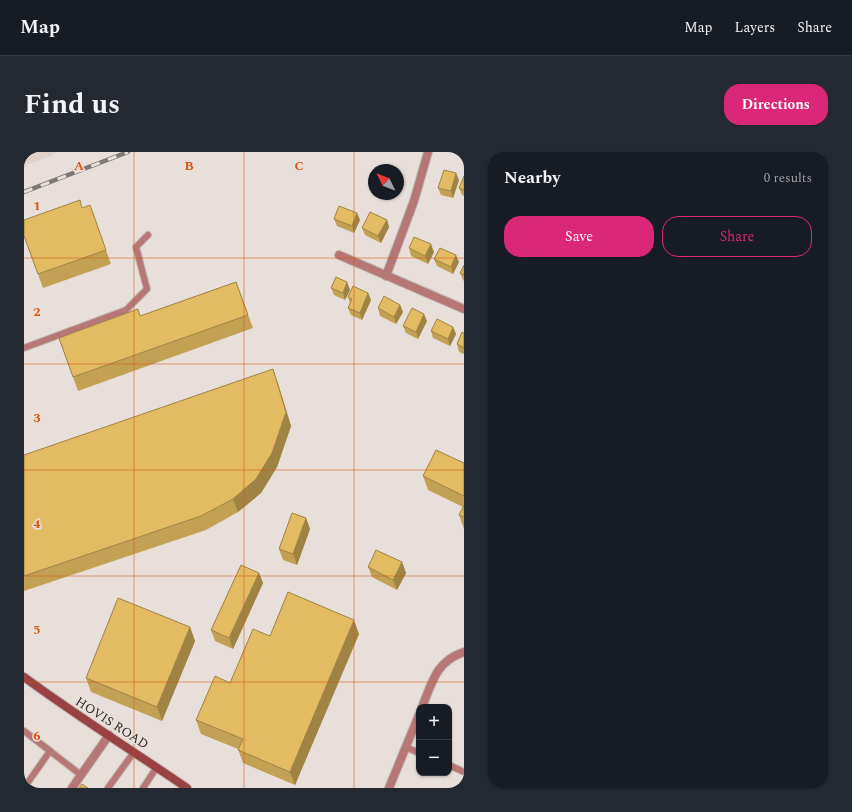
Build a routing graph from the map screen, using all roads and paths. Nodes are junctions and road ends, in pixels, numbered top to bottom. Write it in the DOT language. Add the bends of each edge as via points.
graph roads {
  1 [pos="428,152"];
  2 [pos="148,235"];
  3 [pos="339,255"];
  4 [pos="386,276"];
  5 [pos="464,309"];
  6 [pos="24,348"];
  7 [pos="464,652"];
  8 [pos="24,677"];
  9 [pos="423,704"];
  10 [pos="416,722"];
  11 [pos="24,731"];
  12 [pos="109,735"];
  13 [pos="406,747"];
  14 [pos="50,751"];
  15 [pos="134,752"];
  16 [pos="416,752"];
  17 [pos="452,766"];
  18 [pos="157,767"];
  19 [pos="464,772"];
  20 [pos="81,775"];
  21 [pos="24,788"];
  22 [pos="72,788"];
  23 [pos="108,788"];
  24 [pos="143,788"];
  25 [pos="187,788"];
  26 [pos="389,788"];
  1 -- 4 [label="street" via="414,202"];
  2 -- 6 [label="lane" via="136,247 147,289 126,310"];
  3 -- 4 [label="street"];
  4 -- 5 [label="street"];
  7 -- 9 [label="street" via="446,661 438,670"];
  8 -- 12 [label="street, HOVIS ROAD"];
  10 -- 13 [label="street"];
  11 -- 14 [label="lane"];
  12 -- 15 [label="street, HOVIS ROAD"];
  12 -- 20 [label="street"];
  13 -- 16 [label="lane"];
  13 -- 26 [label="street"];
  14 -- 20 [label="lane"];
  14 -- 21 [label="lane"];
  15 -- 18 [label="street, HOVIS ROAD"];
  15 -- 23 [label="lane"];
  17 -- 19 [label="lane"];
  18 -- 24 [label="lane"];
  18 -- 25 [label="street, HOVIS ROAD"];
  20 -- 22 [label="street"];
}
